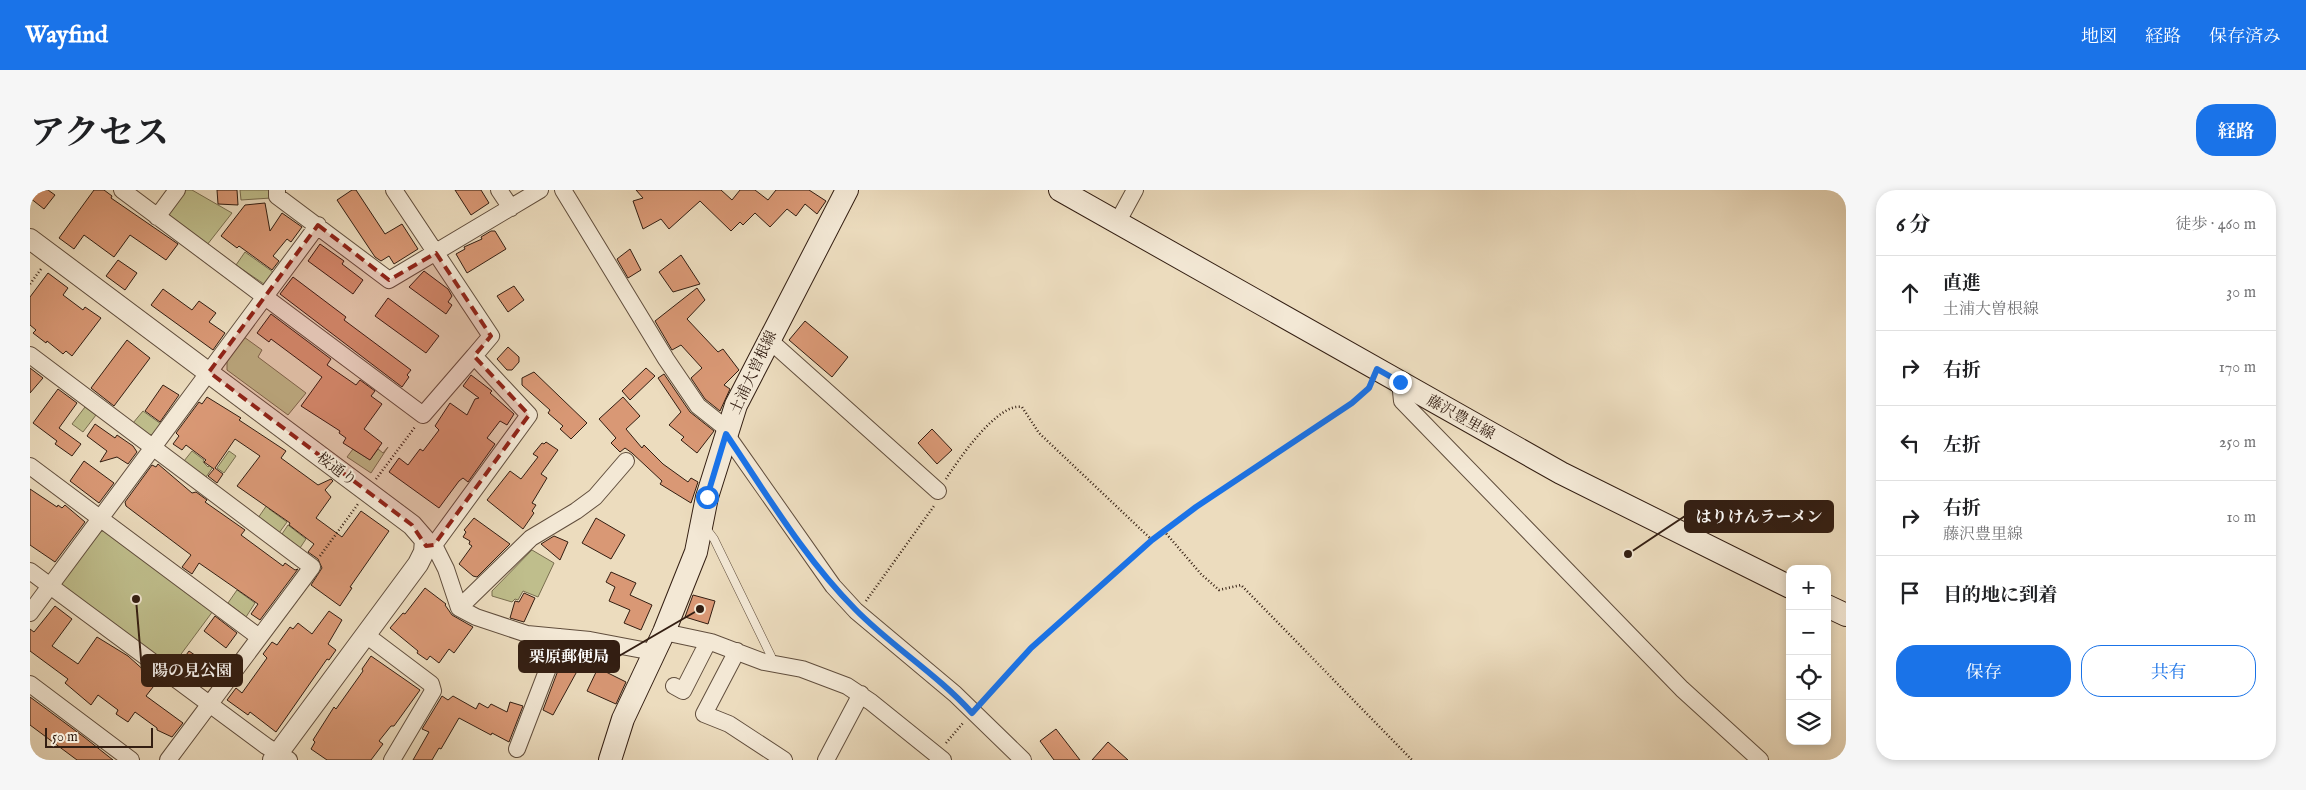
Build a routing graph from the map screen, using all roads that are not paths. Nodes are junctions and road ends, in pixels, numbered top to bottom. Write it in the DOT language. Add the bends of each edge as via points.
graph roads {
  1 [pos="122,190"];
  2 [pos="177,190"];
  3 [pos="277,190"];
  4 [pos="394,190"];
  5 [pos="499,190"];
  6 [pos="540,190"];
  7 [pos="563,190"];
  8 [pos="847,190"];
  9 [pos="1060,190"];
  10 [pos="1135,190"];
  11 [pos="510,208"];
  12 [pos="157,216"];
  13 [pos="1117,223"];
  14 [pos="318,225"];
  15 [pos="30,239"];
  16 [pos="436,253"];
  17 [pos="265,297"];
  18 [pos="768,339"];
  19 [pos="30,355"];
  20 [pos="474,356"];
  21 [pos="209,372"];
  22 [pos="1400,382"];
  23 [pos="726,432"];
  24 [pos="153,448"];
  25 [pos="626,461"];
  26 [pos="30,466"];
  27 [pos="938,491"];
  28 [pos="100,518"];
  29 [pos="702,524"];
  30 [pos="430,545"];
  31 [pos="30,571"];
  32 [pos="1786,585"];
  33 [pos="50,586"];
  34 [pos="459,608"];
  35 [pos="1831,608"];
  36 [pos="30,613"];
  37 [pos="1846,615"];
  38 [pos="664,632"];
  39 [pos="366,635"];
  40 [pos="260,637"];
  41 [pos="560,637"];
  42 [pos="708,642"];
  43 [pos="737,651"];
  44 [pos="652,652"];
  45 [pos="772,663"];
  46 [pos="30,684"];
  47 [pos="674,686"];
  48 [pos="861,694"];
  49 [pos="209,704"];
  50 [pos="517,749"];
  51 [pos="280,758"];
  52 [pos="937,758"];
  53 [pos="131,760"];
  54 [pos="168,760"];
  55 [pos="392,760"];
  56 [pos="610,760"];
  57 [pos="784,760"];
  58 [pos="826,760"];
  59 [pos="1023,760"];
  60 [pos="1760,760"];
  1 -- 12 [label="street"];
  2 -- 12 [label="street"];
  3 -- 14 [label="street" via="277,196"];
  4 -- 16 [label="street"];
  5 -- 11 [label="street"];
  6 -- 11 [label="street"];
  7 -- 23 [label="street" via="666,359 698,406"];
  8 -- 18 [label="main road, 土浦大曽根線"];
  9 -- 13 [label="main road, 藤沢豊里線"];
  10 -- 13 [label="street"];
  11 -- 16 [label="street"];
  12 -- 17 [label="street"];
  13 -- 22 [label="main road, 藤沢豊里線"];
  14 -- 16 [label="street" via="389,280"];
  14 -- 17 [label="street"];
  15 -- 21 [label="street, 桜通り"];
  16 -- 20 [label="street" via="491,336"];
  17 -- 20 [label="street" via="423,415"];
  17 -- 21 [label="street"];
  18 -- 23 [label="main road, 土浦大曽根線"];
  18 -- 27 [label="street"];
  19 -- 24 [label="street"];
  20 -- 30 [label="street" via="529,415"];
  21 -- 24 [label="street"];
  21 -- 30 [label="street, 桜通り" via="412,526"];
  22 -- 32 [label="main road, 藤沢豊里線" via="1561,473"];
  22 -- 60 [label="street" via="1402,401 1682,689"];
  23 -- 29 [label="main road, 土浦大曽根線"];
  23 -- 59 [label="street" via="832,586 856,611 955,694"];
  24 -- 28 [label="street"];
  24 -- 40 [label="street" via="312,567"];
  25 -- 34 [label="street" via="595,497 531,538"];
  26 -- 28 [label="street"];
  28 -- 33 [label="street"];
  28 -- 40 [label="street"];
  29 -- 38 [label="main road, 土浦大曽根線" via="696,552"];
  29 -- 45 [label="lane" via="714,539"];
  30 -- 34 [label="street" via="446,569"];
  30 -- 39 [label="street"];
  31 -- 33 [label="street"];
  33 -- 36 [label="street"];
  33 -- 49 [label="street"];
  34 -- 41 [label="street" via="526,634"];
  35 -- 37 [label="main road"];
  38 -- 42 [label="street"];
  38 -- 44 [label="main road, 土浦大曽根線"];
  39 -- 51 [label="street"];
  39 -- 55 [label="street" via="431,684 433,690"];
  40 -- 49 [label="street"];
  41 -- 44 [label="street"];
  41 -- 50 [label="street"];
  42 -- 43 [label="street"];
  42 -- 47 [label="street" via="683,691"];
  43 -- 45 [label="street"];
  43 -- 57 [label="street" via="704,714 729,724"];
  44 -- 56 [label="main road, 土浦大曽根線" via="623,719"];
  45 -- 48 [label="street" via="825,676"];
  46 -- 53 [label="street"];
  48 -- 52 [label="street"];
  48 -- 58 [label="street"];
  49 -- 51 [label="street"];
  49 -- 54 [label="street"];
}
